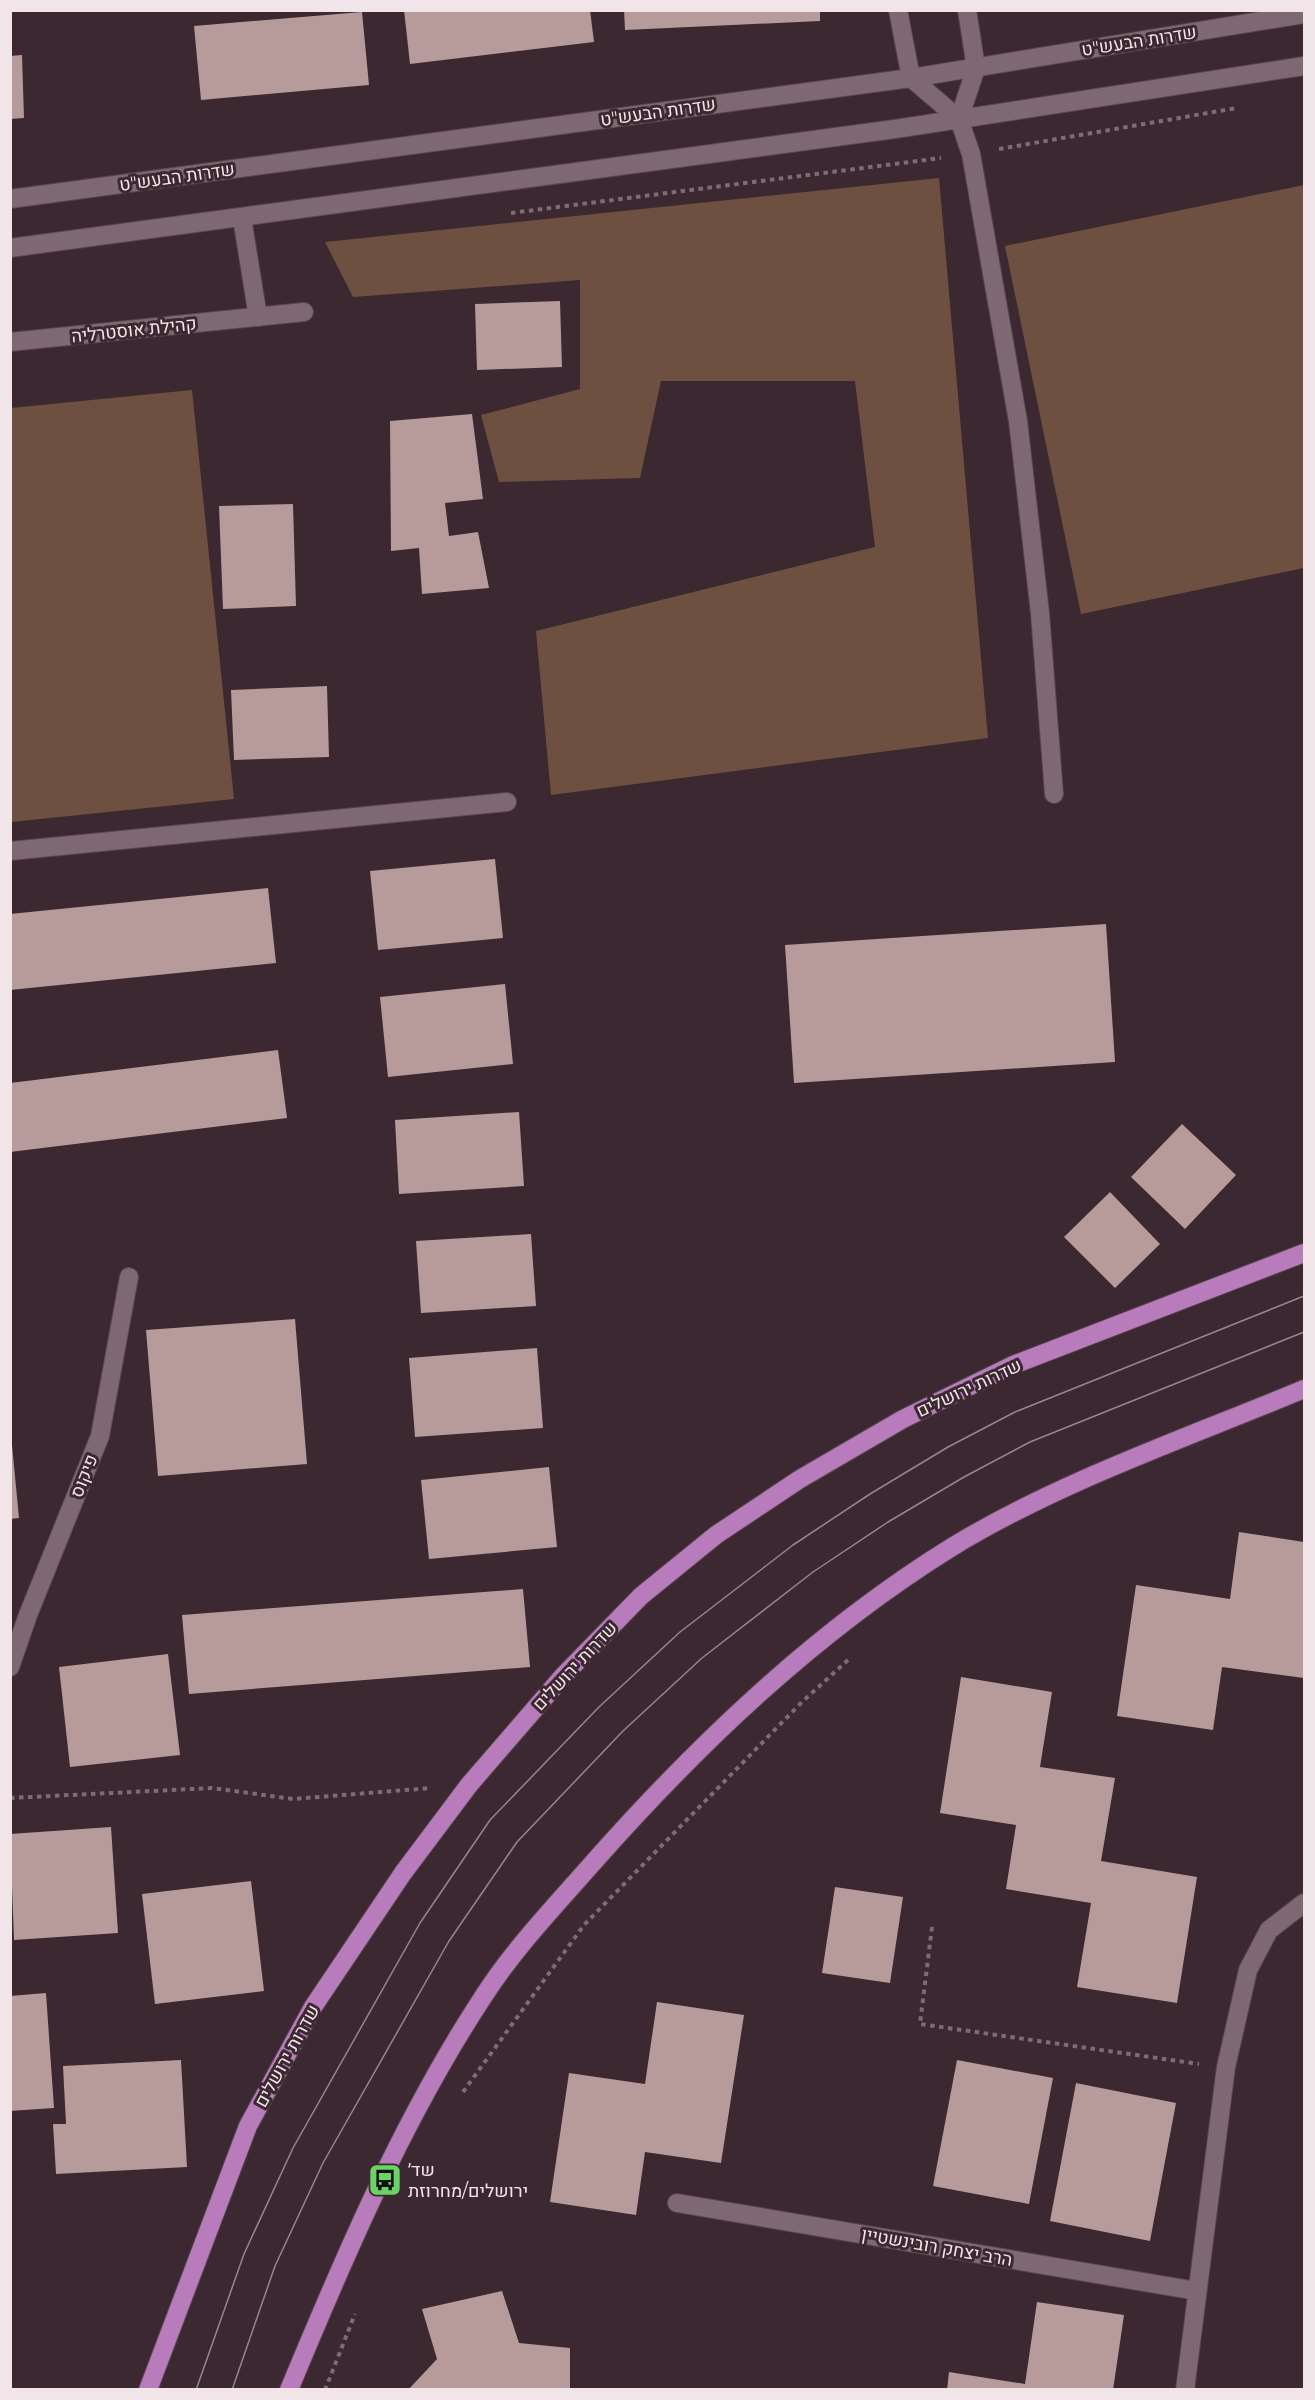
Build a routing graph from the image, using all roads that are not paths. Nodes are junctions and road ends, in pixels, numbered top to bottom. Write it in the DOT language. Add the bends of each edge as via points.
graph roads {
  1 [pos="898,10"];
  2 [pos="967,10"];
  3 [pos="1305,14"];
  4 [pos="1305,66"];
  5 [pos="976,68"];
  6 [pos="911,78"];
  7 [pos="959,119"];
  8 [pos="10,199"];
  9 [pos="242,218"];
  10 [pos="10,248"];
  11 [pos="304,312"];
  12 [pos="258,317"];
  13 [pos="10,342"];
  14 [pos="1054,794"];
  15 [pos="507,802"];
  16 [pos="10,852"];
  17 [pos="1305,1253"];
  18 [pos="129,1277"];
  19 [pos="1305,1389"];
  20 [pos="10,1667"];
  21 [pos="1305,1903"];
  22 [pos="677,2203"];
  23 [pos="1197,2291"];
  24 [pos="148,2390"];
  25 [pos="289,2390"];
  26 [pos="1185,2390"];
  1 -- 6 [label="street"];
  2 -- 5 [label="street"];
  3 -- 5 [label="street, שדרות הבעש\"ט"];
  4 -- 7 [label="street"];
  5 -- 6 [label="street, שדרות הבעש\"ט"];
  5 -- 7 [label="street"];
  6 -- 7 [label="street"];
  6 -- 8 [label="street, שדרות הבעש\"ט"];
  7 -- 9 [label="street"];
  7 -- 14 [label="street" via="971,154 1018,421 1040,613"];
  9 -- 10 [label="street"];
  9 -- 12 [label="street"];
  11 -- 12 [label="street, קהילת אוסטרליה"];
  12 -- 13 [label="street, קהילת אוסטרליה"];
  15 -- 16 [label="street"];
  17 -- 24 [label="main road, שדרות ירושלים" via="1013,1365 903,1419 800,1479 716,1535 641,1596 564,1675 469,1785 403,1873 313,2007 248,2126"];
  18 -- 20 [label="street, פיקוס" via="100,1437"];
  19 -- 25 [label="main road" via="1050,1495 954,1546 867,1605 723,1725 565,1894 484,1994 420,2102 333,2285"];
  21 -- 23 [label="street" via="1269,1930 1248,1970 1226,2067"];
  22 -- 23 [label="street, הרב יצחק רובינשטיין"];
  23 -- 26 [label="street"];
}
